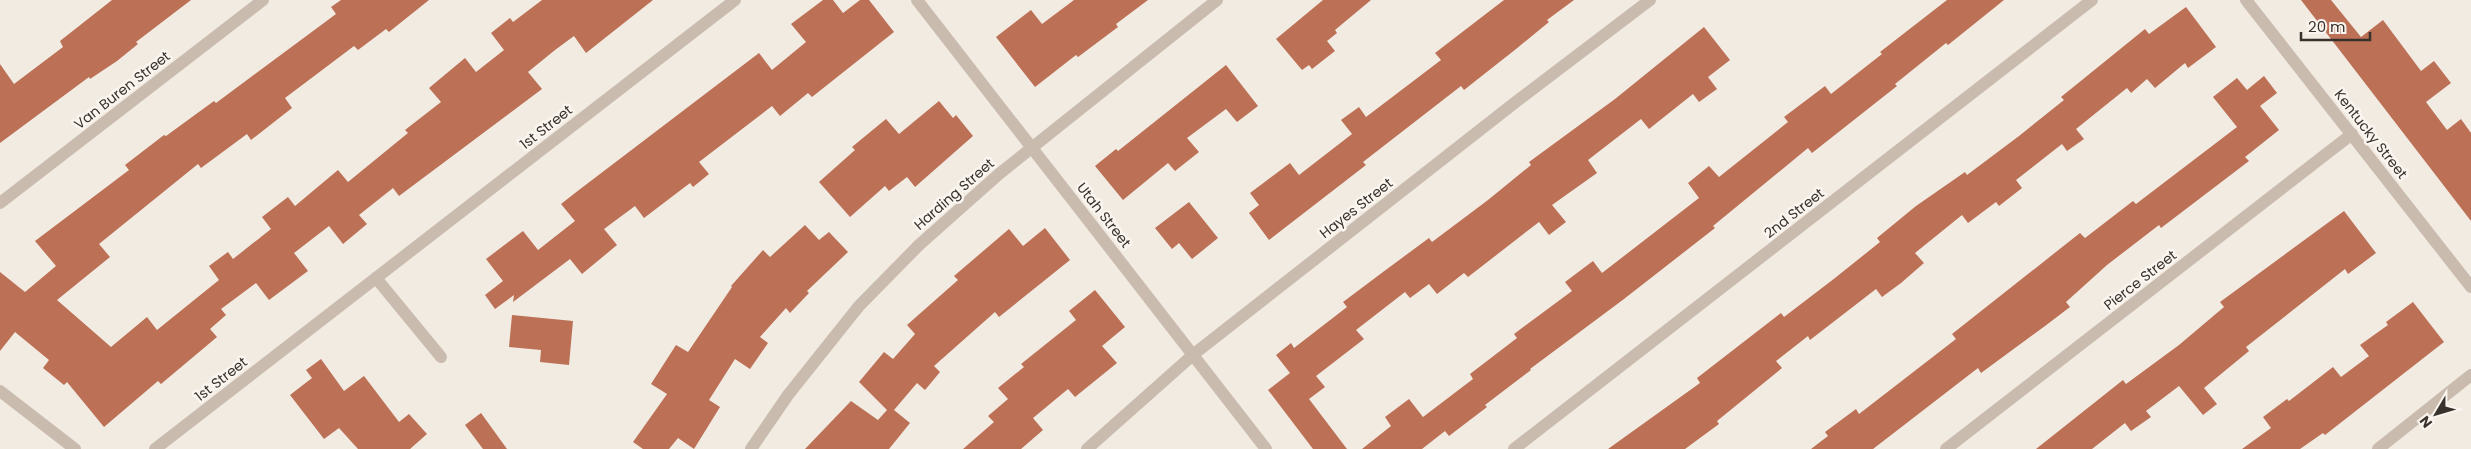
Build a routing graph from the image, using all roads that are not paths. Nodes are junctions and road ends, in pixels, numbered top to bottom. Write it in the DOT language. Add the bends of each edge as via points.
graph roads {
  1 [pos="263,0"];
  2 [pos="735,0"];
  3 [pos="917,0"];
  4 [pos="1217,0"];
  5 [pos="1650,0"];
  6 [pos="2092,0"];
  7 [pos="2246,0"];
  8 [pos="2352,134"];
  9 [pos="1033,147"];
  10 [pos="0,203"];
  11 [pos="376,278"];
  12 [pos="2471,287"];
  13 [pos="1194,354"];
  14 [pos="441,357"];
  15 [pos="2471,375"];
  16 [pos="0,391"];
  17 [pos="74,449"];
  18 [pos="155,449"];
  19 [pos="751,449"];
  20 [pos="1087,449"];
  21 [pos="1266,449"];
  22 [pos="1514,449"];
  23 [pos="1946,449"];
  24 [pos="2378,449"];
  1 -- 10 [label="street, Van Buren Street"];
  2 -- 11 [label="street, 1st Street"];
  3 -- 9 [label="street, Utah Street"];
  4 -- 9 [label="street, Harding Street"];
  5 -- 13 [label="street, Hayes Street"];
  6 -- 22 [label="street, 2nd Street"];
  7 -- 8 [label="street, Kentucky Street"];
  8 -- 12 [label="street, Kentucky Street"];
  8 -- 23 [label="street, Pierce Street"];
  9 -- 13 [label="street, Utah Street"];
  9 -- 19 [label="street, Harding Street" via="919,245 859,306 788,395"];
  11 -- 14 [label="street"];
  11 -- 18 [label="street, 1st Street"];
  13 -- 20 [label="street, Hayes Street"];
  13 -- 21 [label="street, Utah Street"];
  15 -- 24 [label="street"];
  16 -- 17 [label="street"];
}
